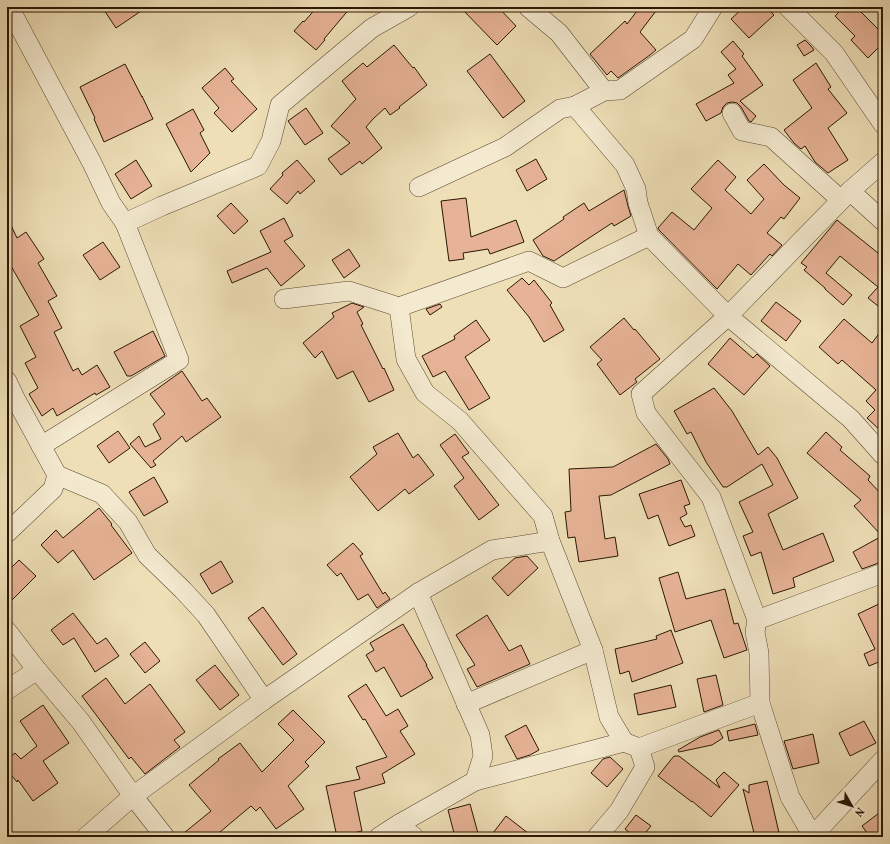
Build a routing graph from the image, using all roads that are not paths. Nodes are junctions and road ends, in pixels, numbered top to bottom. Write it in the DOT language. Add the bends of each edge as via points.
graph roads {
  1 [pos="9,7"];
  2 [pos="409,7"];
  3 [pos="528,7"];
  4 [pos="713,7"];
  5 [pos="788,7"];
  6 [pos="604,91"];
  7 [pos="575,106"];
  8 [pos="732,113"];
  9 [pos="883,124"];
  10 [pos="883,162"];
  11 [pos="420,187"];
  12 [pos="846,196"];
  13 [pos="883,221"];
  14 [pos="125,224"];
  15 [pos="649,236"];
  16 [pos="284,299"];
  17 [pos="399,307"];
  18 [pos="728,316"];
  19 [pos="7,381"];
  20 [pos="42,446"];
  21 [pos="883,455"];
  22 [pos="57,475"];
  23 [pos="7,533"];
  24 [pos="550,541"];
  25 [pos="883,573"];
  26 [pos="418,593"];
  27 [pos="757,620"];
  28 [pos="7,631"];
  29 [pos="593,650"];
  30 [pos="37,670"];
  31 [pos="7,690"];
  32 [pos="264,700"];
  33 [pos="760,703"];
  34 [pos="466,704"];
  35 [pos="631,745"];
  36 [pos="883,760"];
  37 [pos="475,780"];
  38 [pos="133,796"];
  39 [pos="399,824"];
  40 [pos="811,835"];
  41 [pos="86,837"];
  42 [pos="165,837"];
  43 [pos="379,837"];
  44 [pos="414,837"];
  45 [pos="597,837"];
  1 -- 14 [label="street" via="111,203"];
  2 -- 14 [label="street" via="372,28 280,105 271,141 258,166"];
  3 -- 6 [label="street" via="559,33"];
  4 -- 6 [label="street" via="693,39 620,90"];
  5 -- 9 [label="street" via="834,53"];
  6 -- 7 [label="street"];
  7 -- 11 [label="street" via="560,110 506,147"];
  7 -- 15 [label="street" via="625,164 636,189"];
  8 -- 12 [label="street" via="742,131 771,137"];
  10 -- 12 [label="street"];
  12 -- 13 [label="street"];
  12 -- 18 [label="street"];
  14 -- 20 [label="street" via="179,360"];
  15 -- 17 [label="street" via="563,278 529,262"];
  15 -- 18 [label="street"];
  16 -- 17 [label="street" via="349,292"];
  17 -- 24 [label="street" via="406,359 425,393 460,421 543,516"];
  18 -- 21 [label="street" via="851,419"];
  18 -- 27 [label="street" via="641,394 646,413 711,497"];
  19 -- 20 [label="street"];
  20 -- 22 [label="street"];
  22 -- 23 [label="street" via="54,489"];
  22 -- 32 [label="street" via="102,494 128,522 147,555 206,615"];
  24 -- 26 [label="street" via="492,550"];
  24 -- 29 [label="street"];
  25 -- 27 [label="street"];
  26 -- 32 [label="street"];
  26 -- 34 [label="street"];
  27 -- 33 [label="street" via="755,632 759,653"];
  28 -- 30 [label="street"];
  29 -- 34 [label="street"];
  29 -- 35 [label="street" via="609,717"];
  30 -- 31 [label="street"];
  30 -- 38 [label="street" via="81,722"];
  32 -- 38 [label="street"];
  33 -- 35 [label="street"];
  33 -- 40 [label="street" via="790,797"];
  34 -- 37 [label="street" via="480,736 483,756"];
  35 -- 37 [label="street"];
  35 -- 45 [label="street" via="645,766 619,811"];
  36 -- 40 [label="street"];
  37 -- 39 [label="street"];
  38 -- 41 [label="street"];
  38 -- 42 [label="street"];
  39 -- 43 [label="street"];
  39 -- 44 [label="street"];
}
